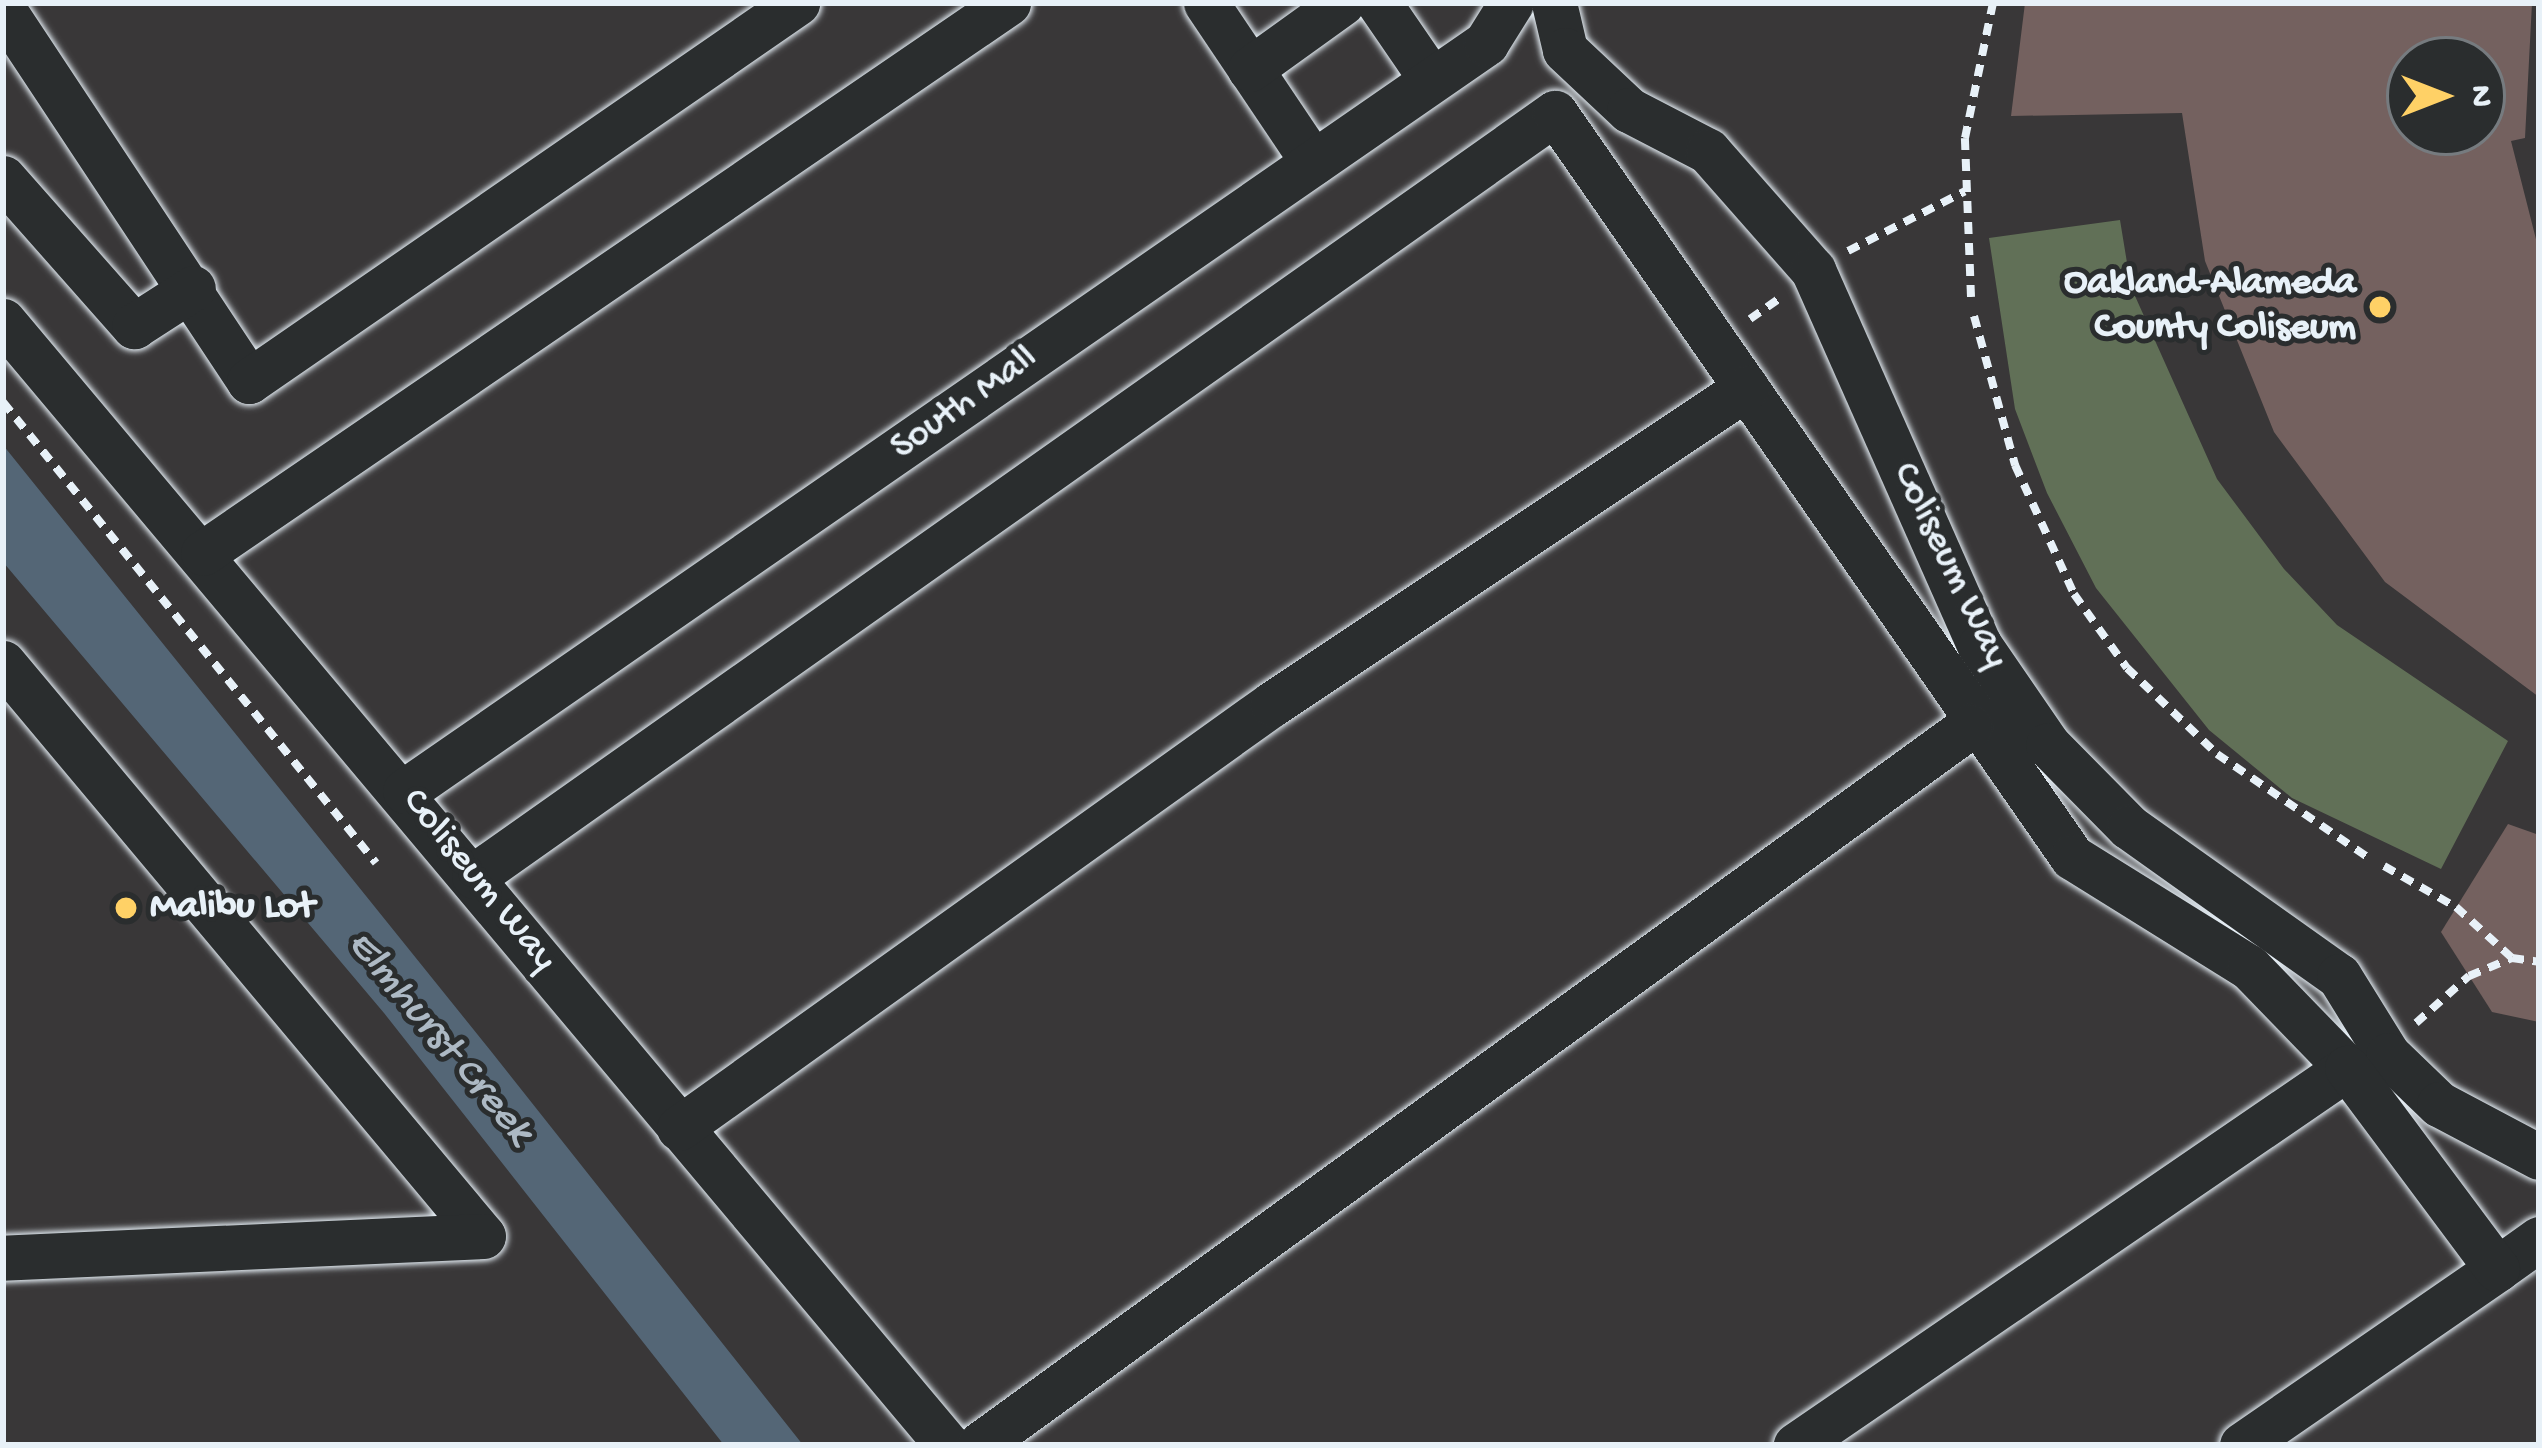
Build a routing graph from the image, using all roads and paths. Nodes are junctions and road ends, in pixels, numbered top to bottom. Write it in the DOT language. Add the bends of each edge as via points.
graph roads {
  1 [pos="797,3"];
  2 [pos="1008,3"];
  3 [pos="1206,3"];
  4 [pos="1342,3"];
  5 [pos="1379,3"];
  6 [pos="1511,3"];
  7 [pos="1554,3"];
  8 [pos="1993,3"];
  9 [pos="3,9"];
  10 [pos="1250,69"];
  11 [pos="1432,80"];
  12 [pos="1313,162"];
  13 [pos="3,178"];
  14 [pos="1965,190"];
  15 [pos="1813,270"];
  16 [pos="193,288"];
  17 [pos="1971,297"];
  18 [pos="1771,306"];
  19 [pos="1974,316"];
  20 [pos="3,321"];
  21 [pos="1746,388"];
  22 [pos="3,402"];
  23 [pos="203,553"];
  24 [pos="3,663"];
  25 [pos="1970,726"];
  26 [pos="405,791"];
  27 [pos="2366,856"];
  28 [pos="376,863"];
  29 [pos="2384,866"];
  30 [pos="474,876"];
  31 [pos="2512,958"];
  32 [pos="2539,962"];
  33 [pos="2367,1061"];
  34 [pos="679,1128"];
  35 [pos="2539,1156"];
  36 [pos="2539,1240"];
  37 [pos="3,1258"];
  38 [pos="2497,1269"];
  39 [pos="947,1445"];
  40 [pos="979,1445"];
  41 [pos="1796,1445"];
  42 [pos="2242,1445"];
  1 -- 16 [label="lane" via="249,381"];
  2 -- 23 [label="lane"];
  3 -- 10 [label="lane"];
  4 -- 10 [label="lane"];
  5 -- 11 [label="lane"];
  6 -- 11 [label="lane, South Mall" via="1486,43"];
  7 -- 15 [label="lane, Coliseum Way" via="1564,50 1628,110 1708,151"];
  8 -- 14 [label="path"];
  9 -- 16 [label="lane"];
  10 -- 12 [label="lane"];
  11 -- 12 [label="lane, South Mall"];
  12 -- 26 [label="lane, South Mall"];
  13 -- 16 [label="lane" via="134,326"];
  14 -- 15 [label="path"];
  14 -- 17 [label="path"];
  15 -- 18 [label="path"];
  15 -- 33 [label="lane, Coliseum Way" via="1970,625 2048,745 2128,827 2339,976"];
  19 -- 27 [label="path" via="2015,465 2074,594 2127,668 2217,754"];
  20 -- 23 [label="lane, Coliseum Way"];
  21 -- 25 [label="lane"];
  21 -- 30 [label="lane" via="1555,113"];
  21 -- 34 [label="lane" via="1272,704"];
  22 -- 28 [label="path"];
  23 -- 26 [label="lane, Coliseum Way"];
  24 -- 37 [label="lane" via="483,1235"];
  25 -- 33 [label="lane" via="2072,857 2249,967"];
  25 -- 40 [label="lane"];
  26 -- 30 [label="lane, Coliseum Way"];
  29 -- 31 [label="path" via="2456,907"];
  30 -- 34 [label="lane, Coliseum Way"];
  31 -- 32 [label="path"];
  31 -- 33 [label="path" via="2469,976"];
  33 -- 35 [label="lane, Coliseum Way"];
  33 -- 38 [label="lane"];
  33 -- 41 [label="lane"];
  34 -- 39 [label="lane, Coliseum Way"];
  36 -- 38 [label="lane"];
  38 -- 42 [label="lane"];
}
